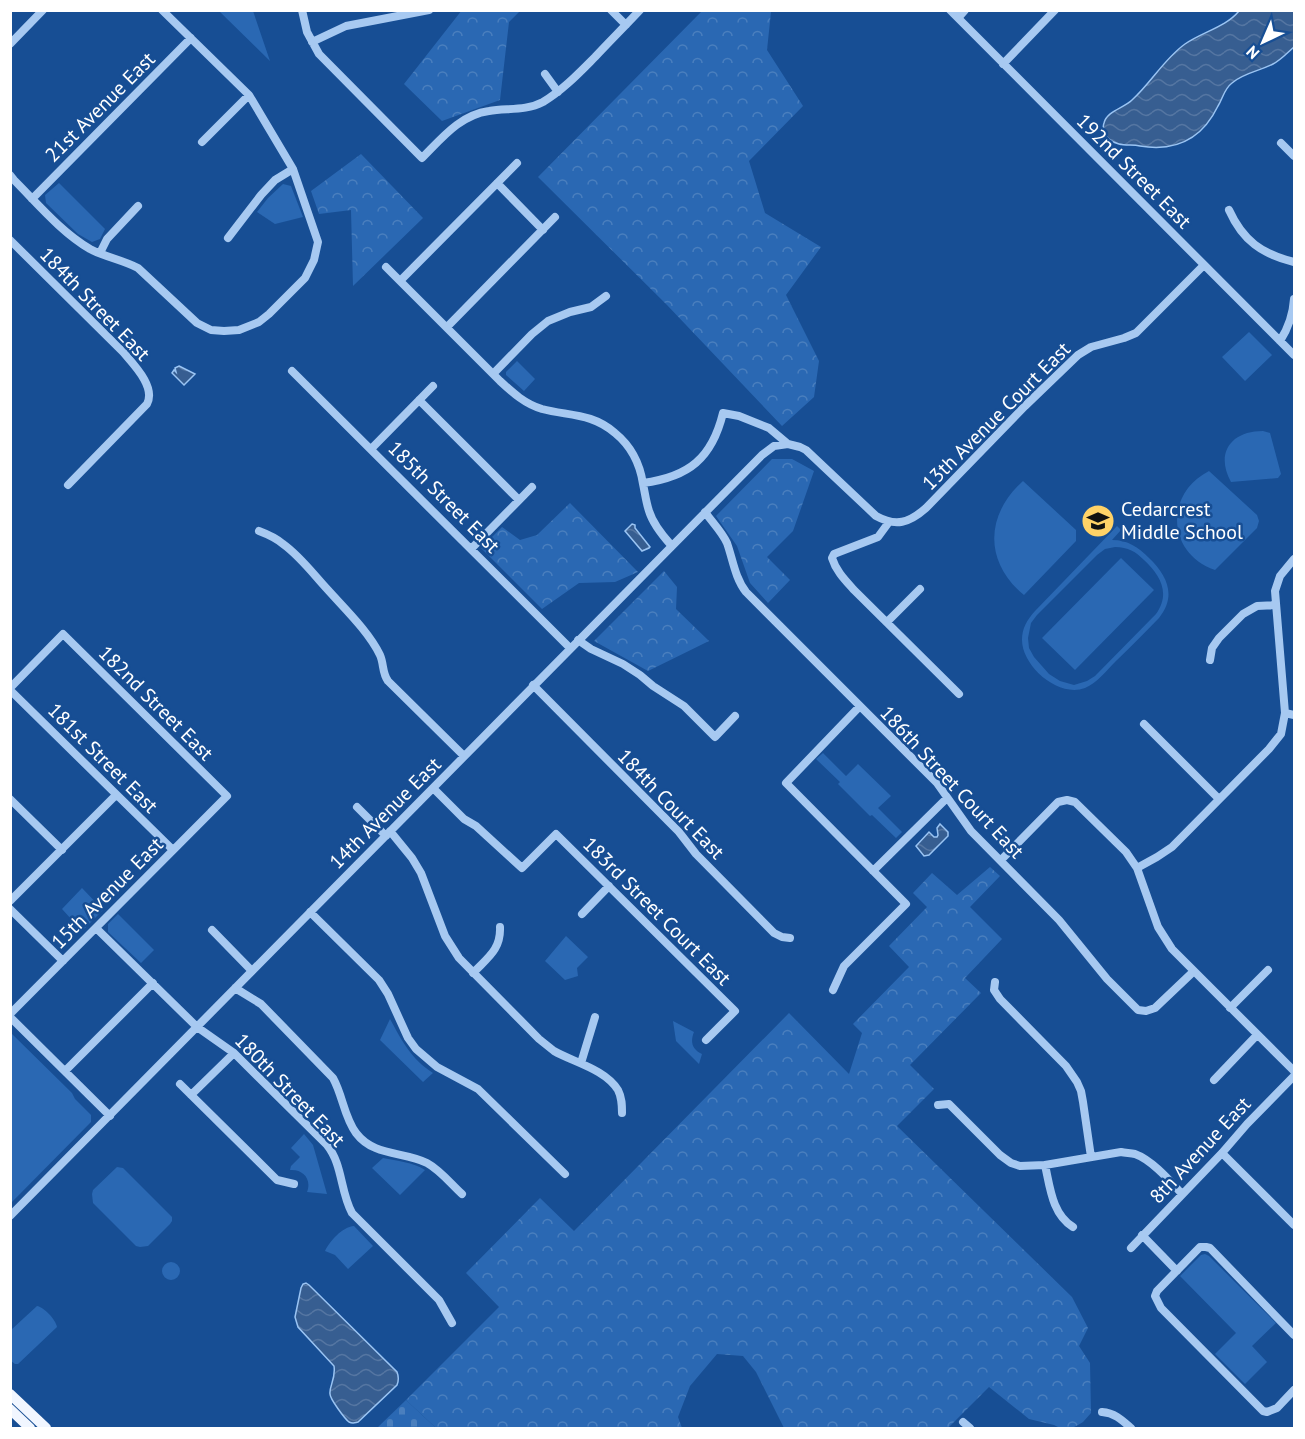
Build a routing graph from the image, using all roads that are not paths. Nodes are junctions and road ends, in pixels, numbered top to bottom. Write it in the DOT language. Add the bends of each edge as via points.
graph roads {
  1 [pos="43,10"];
  2 [pos="162,10"];
  3 [pos="302,10"];
  4 [pos="429,10"];
  5 [pos="611,10"];
  6 [pos="640,10"];
  7 [pos="950,10"];
  8 [pos="965,10"];
  9 [pos="1054,10"];
  10 [pos="958,18"];
  11 [pos="626,25"];
  12 [pos="191,38"];
  13 [pos="312,42"];
  14 [pos="10,44"];
  15 [pos="1003,64"];
  16 [pos="545,74"];
  17 [pos="558,92"];
  18 [pos="249,95"];
  19 [pos="202,142"];
  20 [pos="1281,143"];
  21 [pos="1294,156"];
  22 [pos="517,163"];
  23 [pos="293,169"];
  24 [pos="10,175"];
  25 [pos="497,183"];
  26 [pos="32,199"];
  27 [pos="138,206"];
  28 [pos="1229,210"];
  29 [pos="555,217"];
  30 [pos="543,230"];
  31 [pos="228,238"];
  32 [pos="10,240"];
  33 [pos="99,253"];
  34 [pos="1294,262"];
  35 [pos="1204,265"];
  36 [pos="387,267"];
  37 [pos="400,281"];
  38 [pos="606,296"];
  39 [pos="1294,299"];
  40 [pos="447,327"];
  41 [pos="1280,341"];
  42 [pos="1294,355"];
  43 [pos="292,371"];
  44 [pos="493,374"];
  45 [pos="433,386"];
  46 [pos="419,400"];
  47 [pos="788,444"];
  48 [pos="372,448"];
  49 [pos="643,483"];
  50 [pos="68,485"];
  51 [pos="532,487"];
  52 [pos="519,500"];
  53 [pos="705,512"];
  54 [pos="889,522"];
  55 [pos="259,531"];
  56 [pos="671,545"];
  57 [pos="471,549"];
  58 [pos="1294,559"];
  59 [pos="920,590"];
  60 [pos="1275,605"];
  61 [pos="887,622"];
  62 [pos="578,640"];
  63 [pos="570,648"];
  64 [pos="1210,660"];
  65 [pos="533,685"];
  66 [pos="10,689"];
  67 [pos="959,694"];
  68 [pos="860,706"];
  69 [pos="1290,714"];
  70 [pos="735,716"];
  71 [pos="1144,724"];
  72 [pos="464,756"];
  73 [pos="433,788"];
  74 [pos="116,795"];
  75 [pos="226,796"];
  76 [pos="947,798"];
  77 [pos="10,799"];
  78 [pos="1219,799"];
  79 [pos="357,807"];
  80 [pos="388,833"];
  81 [pos="62,850"];
  82 [pos="173,850"];
  83 [pos="1001,860"];
  84 [pos="1137,868"];
  85 [pos="873,871"];
  86 [pos="609,886"];
  87 [pos="10,901"];
  88 [pos="10,909"];
  89 [pos="310,912"];
  90 [pos="582,914"];
  91 [pos="500,927"];
  92 [pos="96,928"];
  93 [pos="212,930"];
  94 [pos="790,938"];
  95 [pos="63,961"];
  96 [pos="1268,970"];
  97 [pos="252,971"];
  98 [pos="1194,971"];
  99 [pos="473,974"];
  100 [pos="995,982"];
  101 [pos="153,983"];
  102 [pos="235,988"];
  103 [pos="833,990"];
  104 [pos="1230,1008"];
  105 [pos="10,1015"];
  106 [pos="595,1017"];
  107 [pos="197,1027"];
  108 [pos="1257,1035"];
  109 [pos="706,1041"];
  110 [pos="234,1053"];
  111 [pos="581,1063"];
  112 [pos="65,1071"];
  113 [pos="1294,1071"];
  114 [pos="1294,1076"];
  115 [pos="1214,1080"];
  116 [pos="180,1084"];
  117 [pos="190,1095"];
  118 [pos="938,1105"];
  119 [pos="622,1113"];
  120 [pos="110,1116"];
  121 [pos="1222,1153"];
  122 [pos="1091,1157"];
  123 [pos="1045,1165"];
  124 [pos="565,1174"];
  125 [pos="294,1184"];
  126 [pos="462,1194"];
  127 [pos="1182,1194"];
  128 [pos="10,1216"];
  129 [pos="1294,1226"];
  130 [pos="1073,1227"];
  131 [pos="1142,1235"];
  132 [pos="1131,1248"];
  133 [pos="1177,1271"];
  134 [pos="452,1323"];
  135 [pos="1294,1335"];
  136 [pos="1294,1390"];
  137 [pos="11,1394"];
  138 [pos="10,1409"];
  139 [pos="1102,1412"];
  140 [pos="30,1428"];
  141 [pos="46,1428"];
  142 [pos="1131,1428"];
  1 -- 14 [label="street"];
  2 -- 12 [label="street"];
  3 -- 13 [label="street"];
  4 -- 13 [label="street" via="346,26"];
  5 -- 11 [label="street"];
  6 -- 11 [label="street"];
  7 -- 10 [label="street, 192nd Street East"];
  8 -- 10 [label="street"];
  9 -- 15 [label="street"];
  10 -- 15 [label="street, 192nd Street East"];
  11 -- 17 [label="street"];
  12 -- 18 [label="street"];
  12 -- 26 [label="street, 21st Avenue East"];
  13 -- 17 [label="street" via="318,54 422,158 469,117 540,104"];
  15 -- 35 [label="street, 192nd Street East"];
  16 -- 17 [label="street"];
  18 -- 19 [label="street"];
  18 -- 23 [label="street"];
  20 -- 21 [label="street"];
  22 -- 25 [label="street"];
  23 -- 31 [label="street" via="275,180"];
  23 -- 33 [label="street" via="318,243 315,260 305,278 259,322 245,328 211,330 197,323 138,268"];
  24 -- 26 [label="street"];
  25 -- 30 [label="street"];
  25 -- 37 [label="street"];
  26 -- 33 [label="street" via="76,240"];
  27 -- 33 [label="street"];
  28 -- 34 [label="street" via="1235,224 1255,245"];
  29 -- 30 [label="street"];
  30 -- 40 [label="street"];
  32 -- 50 [label="street, 184th Street East" via="123,352 149,394 147,404"];
  35 -- 41 [label="street, 192nd Street East"];
  35 -- 54 [label="street, 13th Avenue Court East" via="1136,333 1078,355 919,514 906,521"];
  36 -- 37 [label="street"];
  37 -- 40 [label="street"];
  38 -- 44 [label="street" via="591,307 548,321"];
  39 -- 41 [label="street" via="1291,320"];
  40 -- 44 [label="street"];
  41 -- 42 [label="street, 192nd Street East"];
  43 -- 48 [label="street, 185th Street East"];
  44 -- 49 [label="street" via="528,403 593,419 610,428 635,457"];
  45 -- 46 [label="street"];
  46 -- 48 [label="street"];
  46 -- 52 [label="street"];
  47 -- 49 [label="street" via="769,428 723,413 715,439 697,462 684,472"];
  47 -- 53 [label="street, 14th Avenue East" via="769,449"];
  47 -- 54 [label="street" via="811,453 871,512"];
  48 -- 57 [label="street, 185th Street East"];
  49 -- 56 [label="street" via="651,517"];
  51 -- 52 [label="street"];
  52 -- 57 [label="street"];
  53 -- 56 [label="street, 14th Avenue East"];
  53 -- 68 [label="street, 186th Street Court East" via="726,542 746,592"];
  54 -- 61 [label="street, 13th Avenue Court East" via="878,537 832,556 841,575"];
  55 -- 72 [label="street" via="282,543 300,559 362,628 380,654 388,681"];
  56 -- 62 [label="street, 14th Avenue East"];
  57 -- 63 [label="street, 185th Street East"];
  58 -- 60 [label="street" via="1276,585"];
  59 -- 61 [label="street"];
  60 -- 64 [label="street" via="1257,606 1243,614 1219,638"];
  60 -- 69 [label="street"];
  61 -- 67 [label="street"];
  62 -- 63 [label="street, 14th Avenue East"];
  62 -- 70 [label="street" via="623,664 684,706 715,737"];
  63 -- 65 [label="street, 14th Avenue East"];
  65 -- 72 [label="street, 14th Avenue East"];
  65 -- 94 [label="street, 184th Court East" via="774,933"];
  66 -- 74 [label="street, 181st Street East"];
  66 -- 75 [label="street, 182nd Street East" via="63,634"];
  68 -- 76 [label="street, 186th Street Court East" via="937,783"];
  68 -- 85 [label="street" via="786,783"];
  69 -- 78 [label="street" via="1275,741"];
  71 -- 78 [label="street"];
  72 -- 73 [label="street, 14th Avenue East"];
  73 -- 80 [label="street, 14th Avenue East"];
  73 -- 86 [label="street, 183rd Street Court East" via="522,868 556,834"];
  74 -- 81 [label="street"];
  74 -- 82 [label="street, 181st Street East"];
  75 -- 82 [label="street, 15th Avenue East"];
  76 -- 83 [label="street, 186th Street Court East" via="971,831"];
  76 -- 85 [label="street"];
  77 -- 81 [label="street"];
  78 -- 84 [label="street" via="1172,847"];
  79 -- 80 [label="street"];
  80 -- 89 [label="street, 14th Avenue East"];
  80 -- 99 [label="street" via="412,858 445,936"];
  81 -- 87 [label="street"];
  82 -- 92 [label="street, 15th Avenue East"];
  83 -- 84 [label="street" via="1054,806 1071,800 1119,843"];
  83 -- 98 [label="street, 186th Street Court East" via="1138,1010 1151,1010"];
  84 -- 98 [label="street" via="1158,927 1172,949"];
  85 -- 103 [label="street" via="906,904 844,966"];
  86 -- 90 [label="street"];
  86 -- 109 [label="street, 183rd Street Court East" via="735,1011"];
  88 -- 95 [label="street"];
  89 -- 97 [label="street, 14th Avenue East"];
  89 -- 124 [label="street" via="379,980 416,1049 436,1067 478,1089"];
  91 -- 99 [label="street" via="495,951"];
  92 -- 95 [label="street, 15th Avenue East"];
  92 -- 101 [label="street, 180th Street East"];
  93 -- 97 [label="street"];
  95 -- 105 [label="street, 15th Avenue East"];
  96 -- 104 [label="street"];
  97 -- 102 [label="street, 14th Avenue East"];
  98 -- 104 [label="street"];
  99 -- 111 [label="street" via="539,1039"];
  100 -- 122 [label="street" via="994,990 1000,999 1077,1082"];
  101 -- 107 [label="street, 180th Street East"];
  101 -- 112 [label="street"];
  102 -- 107 [label="street, 14th Avenue East"];
  102 -- 126 [label="street" via="261,1004 333,1078 352,1127 366,1144 426,1163"];
  104 -- 108 [label="street"];
  105 -- 112 [label="street"];
  106 -- 111 [label="street"];
  107 -- 110 [label="street, 180th Street East"];
  107 -- 120 [label="street, 14th Avenue East"];
  108 -- 113 [label="street"];
  108 -- 115 [label="street"];
  110 -- 117 [label="street"];
  110 -- 134 [label="street, 180th Street East" via="332,1151 352,1213 439,1300"];
  111 -- 119 [label="street" via="617,1089"];
  112 -- 120 [label="street"];
  114 -- 121 [label="street, 8th Avenue East"];
  116 -- 117 [label="street"];
  117 -- 125 [label="street" via="277,1179"];
  118 -- 123 [label="street" via="949,1104 1011,1163"];
  120 -- 128 [label="street, 14th Avenue East"];
  121 -- 127 [label="street, 8th Avenue East"];
  121 -- 129 [label="street"];
  122 -- 123 [label="street"];
  122 -- 127 [label="street" via="1121,1152 1137,1155"];
  123 -- 130 [label="street" via="1056,1209"];
  127 -- 131 [label="street, 8th Avenue East"];
  131 -- 132 [label="street, 8th Avenue East"];
  131 -- 133 [label="street"];
  133 -- 135 [label="street" via="1200,1247 1210,1248"];
  133 -- 136 [label="street" via="1156,1291 1161,1308 1263,1411 1277,1408"];
  137 -- 141 [label="main road"];
  138 -- 140 [label="main road"];
  139 -- 142 [label="street" via="1113,1414"];
}
